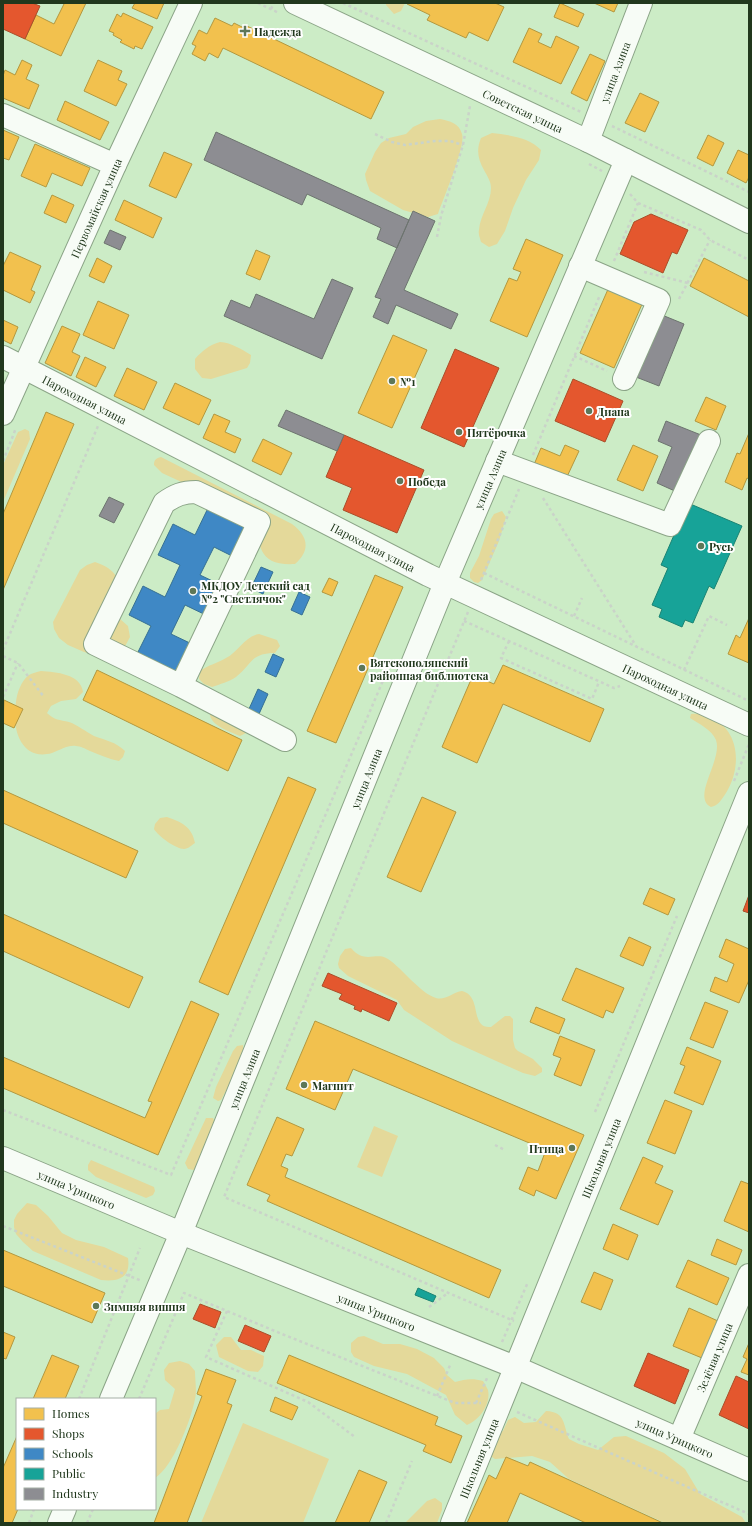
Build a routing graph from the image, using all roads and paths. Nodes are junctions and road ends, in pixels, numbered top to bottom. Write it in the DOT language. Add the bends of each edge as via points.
graph roads {
  1 [pos="191,3"];
  2 [pos="274,3"];
  3 [pos="295,3"];
  4 [pos="343,3"];
  5 [pos="641,3"];
  6 [pos="271,9"];
  7 [pos="478,89"];
  8 [pos="3,115"];
  9 [pos="596,119"];
  10 [pos="375,134"];
  11 [pos="588,141"];
  12 [pos="463,145"];
  13 [pos="115,165"];
  14 [pos="615,170"];
  15 [pos="749,192"];
  16 [pos="638,203"];
  17 [pos="749,222"];
  18 [pos="437,237"];
  19 [pos="710,240"];
  20 [pos="749,260"];
  21 [pos="580,266"];
  22 [pos="607,277"];
  23 [pos="679,299"];
  24 [pos="574,356"];
  25 [pos="3,357"];
  26 [pos="24,367"];
  27 [pos="624,379"];
  28 [pos="104,410"];
  29 [pos="3,414"];
  30 [pos="709,441"];
  31 [pos="497,461"];
  32 [pos="526,472"];
  33 [pos="484,573"];
  34 [pos="445,583"];
  35 [pos="474,596"];
  36 [pos="582,598"];
  37 [pos="574,616"];
  38 [pos="464,621"];
  39 [pos="727,625"];
  40 [pos="509,641"];
  41 [pos="636,647"];
  42 [pos="3,650"];
  43 [pos="3,656"];
  44 [pos="392,660"];
  45 [pos="18,663"];
  46 [pos="684,670"];
  47 [pos="599,682"];
  48 [pos="181,686"];
  49 [pos="614,688"];
  50 [pos="3,697"];
  51 [pos="44,697"];
  52 [pos="749,701"];
  53 [pos="749,725"];
  54 [pos="285,740"];
  55 [pos="749,744"];
  56 [pos="741,787"];
  57 [pos="678,913"];
  58 [pos="3,1110"];
  59 [pos="595,1112"];
  60 [pos="495,1145"];
  61 [pos="505,1150"];
  62 [pos="3,1158"];
  63 [pos="3,1226"];
  64 [pos="181,1233"];
  65 [pos="140,1248"];
  66 [pos="129,1276"];
  67 [pos="749,1276"];
  68 [pos="530,1278"];
  69 [pos="142,1281"];
  70 [pos="449,1293"];
  71 [pos="429,1307"];
  72 [pos="227,1311"];
  73 [pos="522,1324"];
  74 [pos="494,1360"];
  75 [pos="451,1363"];
  76 [pos="515,1367"];
  77 [pos="437,1396"];
  78 [pos="79,1398"];
  79 [pos="111,1398"];
  80 [pos="139,1398"];
  81 [pos="476,1403"];
  82 [pos="500,1405"];
  83 [pos="355,1438"];
  84 [pos="679,1440"];
  85 [pos="412,1461"];
  86 [pos="749,1470"];
  87 [pos="34,1510"];
  88 [pos="65,1510"];
  89 [pos="93,1510"];
  90 [pos="749,1514"];
  91 [pos="28,1523"];
  92 [pos="59,1523"];
  93 [pos="87,1523"];
  94 [pos="386,1523"];
  95 [pos="452,1523"];
  1 -- 13 [label="street, Первомайская улица"];
  2 -- 6 [label="path"];
  3 -- 7 [label="street, Советская улица"];
  4 -- 9 [label="path"];
  5 -- 9 [label="street, улица Азина"];
  7 -- 11 [label="street, Советская улица"];
  7 -- 12 [label="path" via="471,104"];
  8 -- 13 [label="street"];
  9 -- 11 [label="street, улица Азина"];
  9 -- 15 [label="path"];
  10 -- 12 [label="path" via="405,145 450,141"];
  11 -- 14 [label="street, Советская улица"];
  12 -- 18 [label="path" via="440,216"];
  13 -- 26 [label="street, Первомайская улица"];
  14 -- 16 [label="path"];
  14 -- 17 [label="street, Советская улица"];
  14 -- 21 [label="street, улица Азина"];
  16 -- 19 [label="path" via="701,230"];
  16 -- 22 [label="path"];
  19 -- 20 [label="path"];
  19 -- 23 [label="path"];
  21 -- 22 [label="street"];
  21 -- 31 [label="street, улица Азина"];
  22 -- 24 [label="path"];
  22 -- 27 [label="street" via="659,300"];
  24 -- 27 [label="path"];
  24 -- 32 [label="path"];
  25 -- 26 [label="street, Пароходная улица"];
  26 -- 28 [label="street, Пароходная улица"];
  26 -- 29 [label="street, Первомайская улица"];
  28 -- 34 [label="street, Пароходная улица"];
  28 -- 42 [label="path"];
  30 -- 32 [label="street" via="670,525"];
  31 -- 32 [label="street"];
  31 -- 34 [label="street, улица Азина"];
  32 -- 33 [label="path"];
  32 -- 41 [label="path"];
  33 -- 35 [label="path"];
  33 -- 37 [label="path"];
  34 -- 35 [label="street, Пароходная улица"];
  34 -- 64 [label="street, улица Азина"];
  35 -- 38 [label="path"];
  35 -- 53 [label="street, Пароходная улица"];
  36 -- 37 [label="path"];
  37 -- 41 [label="path"];
  38 -- 40 [label="path"];
  38 -- 70 [label="path" via="224,1197"];
  39 -- 46 [label="path" via="709,616"];
  40 -- 47 [label="path"];
  40 -- 47 [label="path" via="501,658 508,662 592,699"];
  41 -- 46 [label="path"];
  43 -- 45 [label="path"];
  44 -- 58 [label="path" via="172,1175"];
  45 -- 50 [label="path"];
  45 -- 51 [label="path"];
  46 -- 52 [label="path"];
  47 -- 49 [label="path"];
  48 -- 48 [label="street" via="259,522 196,492 174,495 164,502 95,644"];
  48 -- 54 [label="street"];
  55 -- 56 [label="path"];
  56 -- 73 [label="street, Школьная улица"];
  57 -- 59 [label="path"];
  60 -- 61 [label="path"];
  62 -- 64 [label="street, улица Урицкого"];
  63 -- 66 [label="path"];
  64 -- 74 [label="street, улица Урицкого"];
  64 -- 79 [label="street, улица Азина"];
  65 -- 66 [label="path"];
  66 -- 69 [label="path"];
  66 -- 78 [label="path"];
  67 -- 84 [label="street, Зелёная улица"];
  68 -- 73 [label="path"];
  70 -- 71 [label="path"];
  70 -- 73 [label="path"];
  72 -- 77 [label="path"];
  72 -- 80 [label="path" via="184,1293"];
  72 -- 83 [label="path" via="206,1357 308,1402"];
  73 -- 74 [label="path"];
  73 -- 76 [label="street, Школьная улица"];
  74 -- 76 [label="street, улица Урицкого"];
  74 -- 81 [label="path"];
  75 -- 77 [label="path"];
  76 -- 82 [label="street, Школьная улица"];
  76 -- 84 [label="street, улица Урицкого"];
  77 -- 81 [label="path" via="455,1403"];
  81 -- 82 [label="path"];
  82 -- 90 [label="path"];
  82 -- 95 [label="street, Школьная улица"];
  84 -- 86 [label="street, улица Урицкого"];
  85 -- 94 [label="path"];
  87 -- 91 [label="path"];
  88 -- 92 [label="street"];
  89 -- 93 [label="path"];
}
